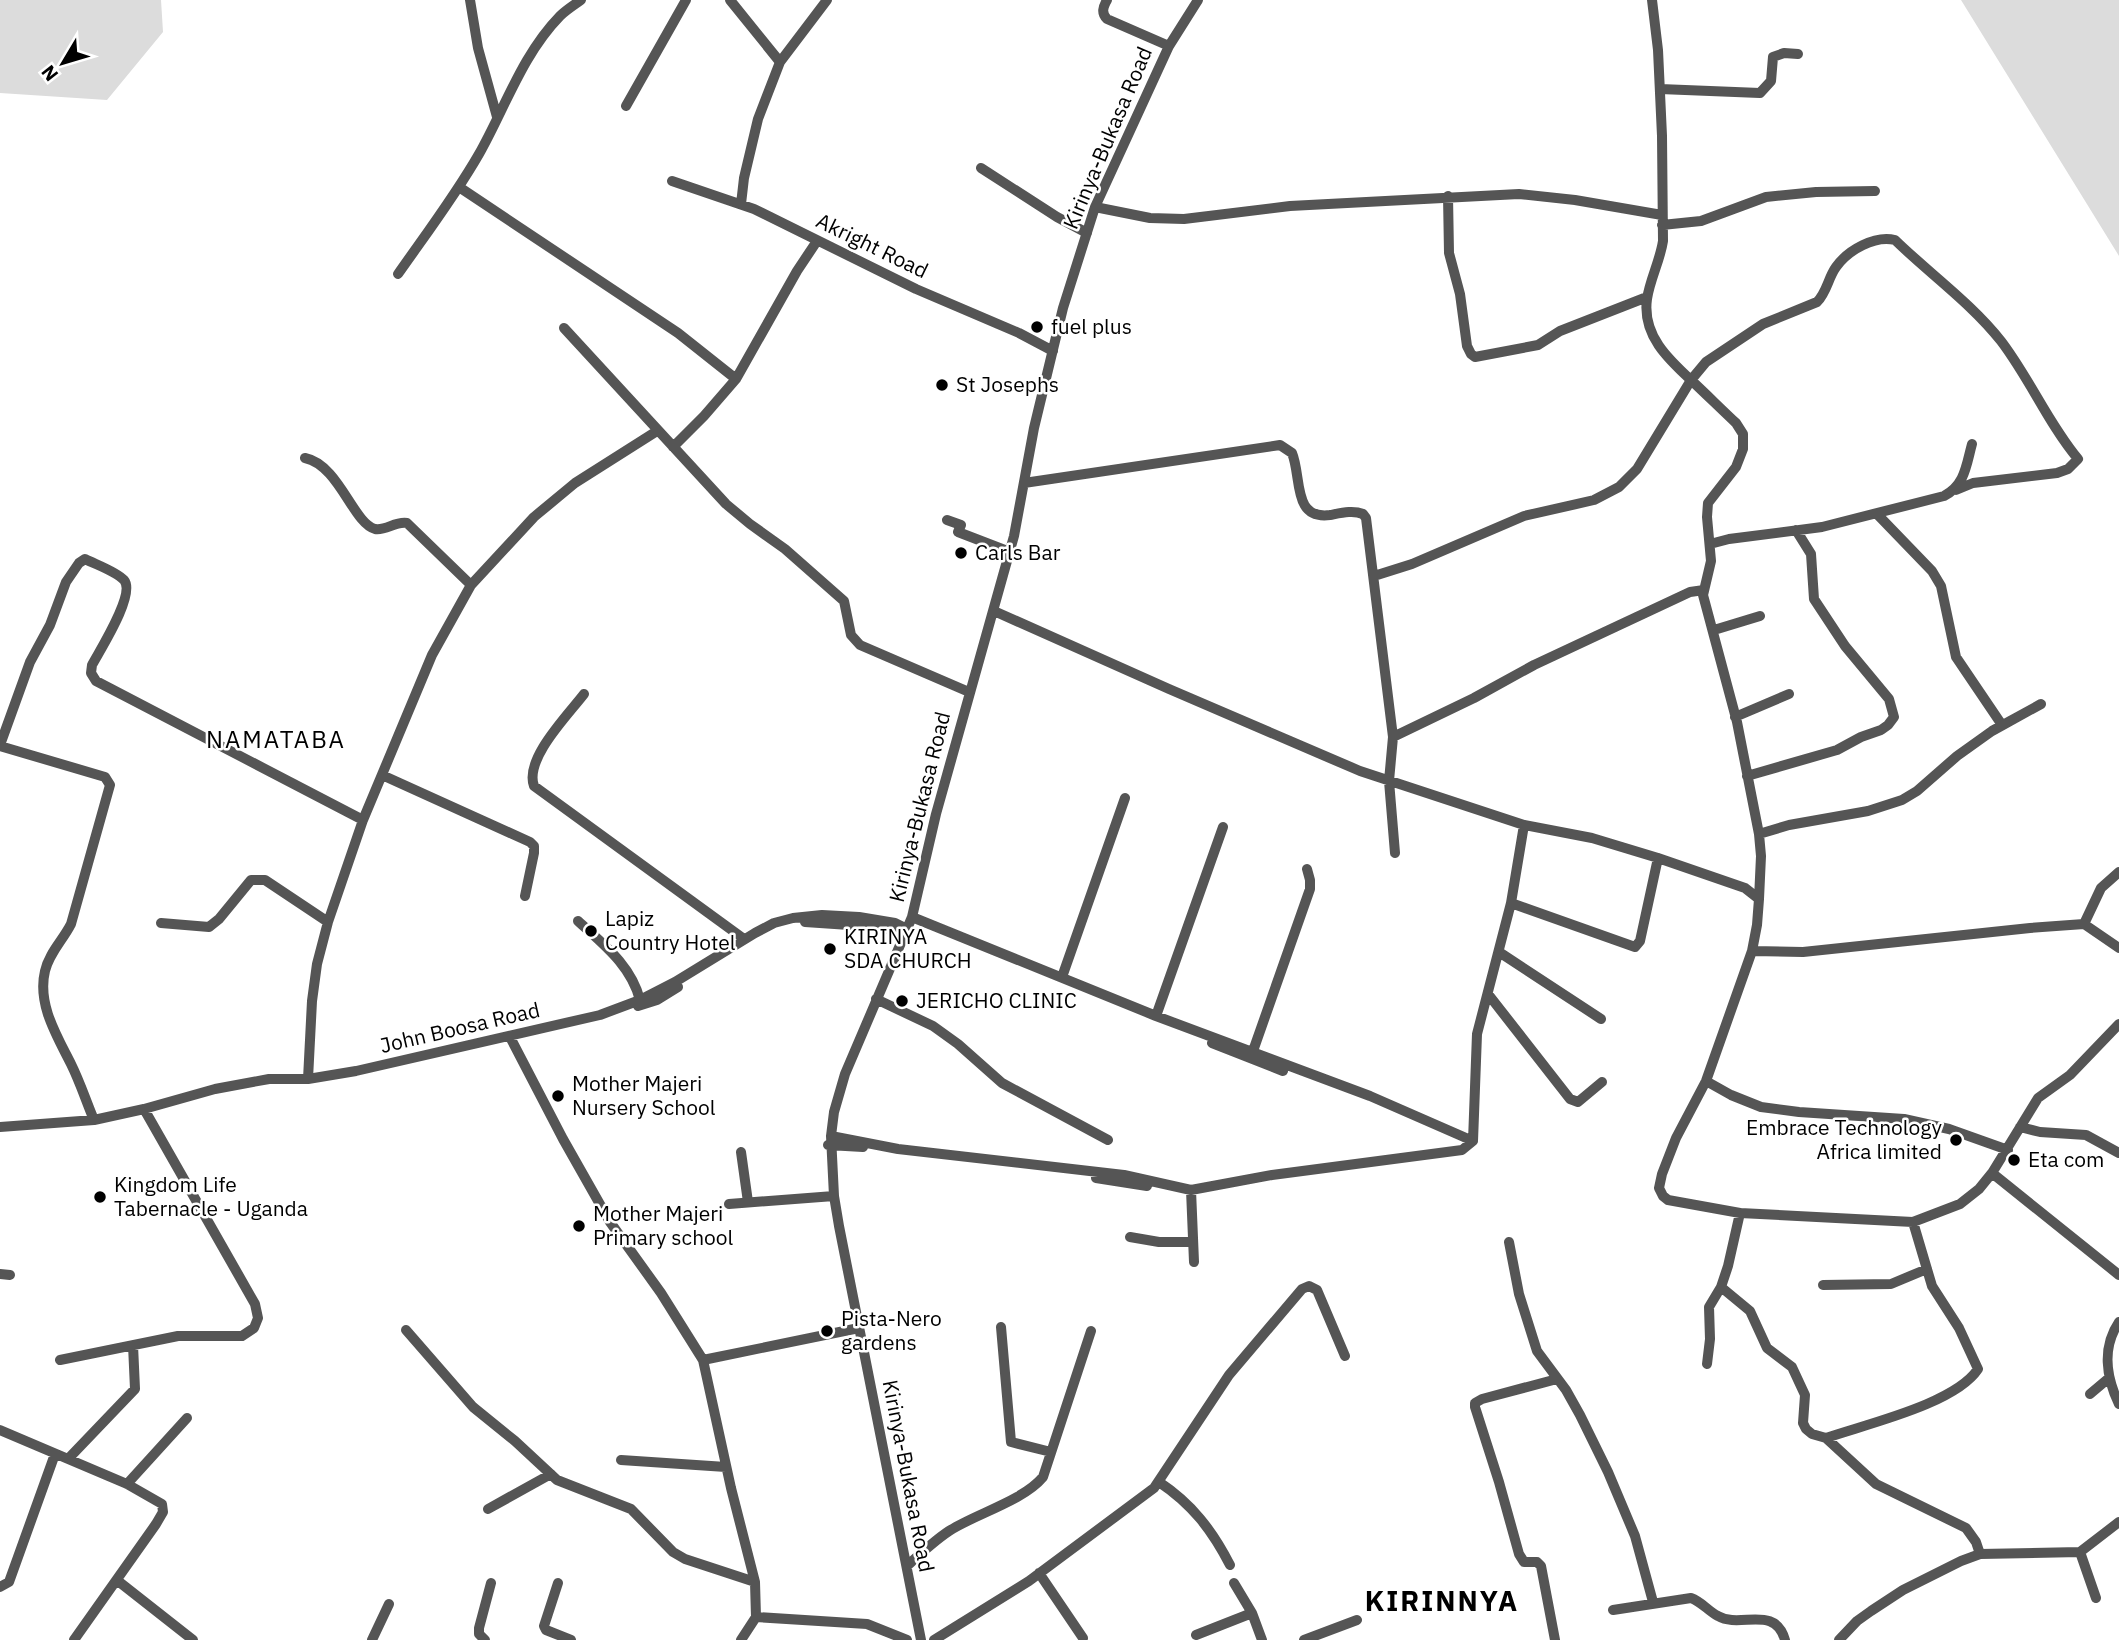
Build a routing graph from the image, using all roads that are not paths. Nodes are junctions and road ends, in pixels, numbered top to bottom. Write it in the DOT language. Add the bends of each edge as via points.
graph roads {
  1 [pos="470,0"];
  2 [pos="581,0"];
  3 [pos="686,0"];
  4 [pos="730,0"];
  5 [pos="827,0"];
  6 [pos="1107,0"];
  7 [pos="1198,0"];
  8 [pos="1652,0"];
  9 [pos="1168,46"];
  10 [pos="1798,54"];
  11 [pos="780,62"];
  12 [pos="1660,89"];
  13 [pos="626,106"];
  14 [pos="497,117"];
  15 [pos="981,168"];
  16 [pos="672,181"];
  17 [pos="459,187"];
  18 [pos="1875,191"];
  19 [pos="1448,196"];
  20 [pos="741,204"];
  21 [pos="1096,206"];
  22 [pos="1662,220"];
  23 [pos="1087,233"];
  24 [pos="817,241"];
  25 [pos="398,274"];
  26 [pos="1647,297"];
  27 [pos="564,328"];
  28 [pos="1053,351"];
  29 [pos="736,379"];
  30 [pos="1691,380"];
  31 [pos="657,431"];
  32 [pos="1972,444"];
  33 [pos="673,447"];
  34 [pos="305,458"];
  35 [pos="1024,483"];
  36 [pos="1956,490"];
  37 [pos="1877,514"];
  38 [pos="947,520"];
  39 [pos="1796,530"];
  40 [pos="1710,544"];
  41 [pos="1010,552"];
  42 [pos="1374,576"];
  43 [pos="471,585"];
  44 [pos="1704,590"];
  45 [pos="994,611"];
  46 [pos="1760,616"];
  47 [pos="1714,630"];
  48 [pos="969,692"];
  49 [pos="584,694"];
  50 [pos="1789,694"];
  51 [pos="2041,704"];
  52 [pos="1735,717"];
  53 [pos="2002,725"];
  54 [pos="1393,737"];
  55 [pos="0,746"];
  56 [pos="382,775"];
  57 [pos="1747,776"];
  58 [pos="1389,781"];
  59 [pos="1125,798"];
  60 [pos="363,820"];
  61 [pos="1524,825"];
  62 [pos="1223,827"];
  63 [pos="1759,834"];
  64 [pos="1395,853"];
  65 [pos="1658,858"];
  66 [pos="1307,869"];
  67 [pos="2119,872"];
  68 [pos="525,897"];
  69 [pos="1759,899"];
  70 [pos="1511,903"];
  71 [pos="578,920"];
  72 [pos="328,922"];
  73 [pos="161,923"];
  74 [pos="909,925"];
  75 [pos="2084,925"];
  76 [pos="744,939"];
  77 [pos="2119,948"];
  78 [pos="1752,951"];
  79 [pos="1499,952"];
  80 [pos="1062,977"];
  81 [pos="1488,994"];
  82 [pos="876,999"];
  83 [pos="640,1000"];
  84 [pos="1156,1016"];
  85 [pos="1601,1019"];
  86 [pos="2119,1024"];
  87 [pos="510,1037"];
  88 [pos="1253,1051"];
  89 [pos="448,1056"];
  90 [pos="1283,1071"];
  91 [pos="308,1079"];
  92 [pos="1706,1081"];
  93 [pos="1602,1082"];
  94 [pos="144,1109"];
  95 [pos="94,1120"];
  96 [pos="0,1127"];
  97 [pos="2020,1127"];
  98 [pos="1108,1140"];
  99 [pos="1473,1140"];
  100 [pos="830,1141"];
  101 [pos="2008,1150"];
  102 [pos="741,1152"];
  103 [pos="2119,1153"];
  104 [pos="1992,1173"];
  105 [pos="1186,1192"];
  106 [pos="834,1196"];
  107 [pos="748,1202"];
  108 [pos="729,1204"];
  109 [pos="1740,1213"];
  110 [pos="1913,1222"];
  111 [pos="1130,1237"];
  112 [pos="1193,1242"];
  113 [pos="1509,1242"];
  114 [pos="1194,1262"];
  115 [pos="1927,1269"];
  116 [pos="2119,1275"];
  117 [pos="1823,1285"];
  118 [pos="1721,1287"];
  119 [pos="2119,1322"];
  120 [pos="1001,1327"];
  121 [pos="859,1328"];
  122 [pos="406,1330"];
  123 [pos="1091,1331"];
  124 [pos="132,1345"];
  125 [pos="1345,1356"];
  126 [pos="60,1360"];
  127 [pos="703,1360"];
  128 [pos="1707,1364"];
  129 [pos="1557,1378"];
  130 [pos="2109,1378"];
  131 [pos="2090,1394"];
  132 [pos="2119,1404"];
  133 [pos="187,1418"];
  134 [pos="0,1430"];
  135 [pos="1826,1438"];
  136 [pos="1051,1452"];
  137 [pos="55,1454"];
  138 [pos="68,1459"];
  139 [pos="621,1460"];
  140 [pos="726,1467"];
  141 [pos="551,1474"];
  142 [pos="1159,1482"];
  143 [pos="127,1484"];
  144 [pos="488,1509"];
  145 [pos="2119,1522"];
  146 [pos="2080,1552"];
  147 [pos="1980,1554"];
  148 [pos="1230,1565"];
  149 [pos="907,1566"];
  150 [pos="1039,1573"];
  151 [pos="118,1581"];
  152 [pos="755,1582"];
  153 [pos="491,1583"];
  154 [pos="558,1583"];
  155 [pos="1234,1583"];
  156 [pos="0,1587"];
  157 [pos="2096,1598"];
  158 [pos="1653,1602"];
  159 [pos="389,1604"];
  160 [pos="1613,1610"];
  161 [pos="1252,1613"];
  162 [pos="756,1617"];
  163 [pos="1357,1620"];
  164 [pos="1196,1635"];
  165 [pos="1083,1638"];
  166 [pos="74,1640"];
  167 [pos="192,1640"];
  168 [pos="372,1640"];
  169 [pos="485,1640"];
  170 [pos="571,1640"];
  171 [pos="741,1640"];
  172 [pos="907,1640"];
  173 [pos="921,1640"];
  174 [pos="934,1640"];
  175 [pos="1262,1640"];
  176 [pos="1304,1640"];
  177 [pos="1555,1640"];
  178 [pos="1785,1640"];
  179 [pos="1839,1640"];
  1 -- 14 [label="street"];
  2 -- 14 [label="street" via="546,32 520,70"];
  3 -- 13 [label="street"];
  4 -- 11 [label="street"];
  5 -- 11 [label="street"];
  6 -- 9 [label="street" via="1103,14 1107,19"];
  7 -- 9 [label="street, Kirinya-Bukasa Road"];
  8 -- 12 [label="street"];
  9 -- 21 [label="street, Kirinya-Bukasa Road"];
  10 -- 12 [label="street" via="1773,57 1771,81 1760,93"];
  11 -- 20 [label="street" via="758,119"];
  12 -- 22 [label="street"];
  14 -- 17 [label="street"];
  15 -- 23 [label="street"];
  16 -- 20 [label="street, Akright Road"];
  17 -- 25 [label="street"];
  17 -- 29 [label="street" via="678,333"];
  18 -- 22 [label="street" via="1766,197 1700,221"];
  19 -- 21 [label="street" via="1290,206 1184,219 1150,218"];
  19 -- 22 [label="street" via="1519,194 1574,200"];
  19 -- 26 [label="street" via="1450,253 1467,346 1475,357 1538,345 1560,331"];
  20 -- 24 [label="street, Akright Road"];
  21 -- 23 [label="street, Kirinya-Bukasa Road"];
  22 -- 26 [label="street" via="1661,255"];
  23 -- 28 [label="street, Kirinya-Bukasa Road"];
  24 -- 28 [label="street, Akright Road"];
  24 -- 29 [label="street"];
  26 -- 30 [label="street" via="1646,312 1655,340 1664,356"];
  27 -- 31 [label="street"];
  28 -- 35 [label="street, Kirinya-Bukasa Road"];
  29 -- 33 [label="street"];
  30 -- 36 [label="street" via="1712,357 1763,324 1817,302 1842,260 1871,241 1895,240 2000,341 2078,459 2057,473 1973,483"];
  30 -- 40 [label="street" via="1743,434 1736,467 1708,503"];
  30 -- 42 [label="street" via="1636,469 1619,487 1594,500 1524,516"];
  31 -- 33 [label="street"];
  31 -- 43 [label="street" via="575,483 534,517"];
  32 -- 36 [label="street"];
  33 -- 48 [label="street" via="726,503 844,601 851,635 860,645"];
  34 -- 43 [label="street" via="321,464 369,526 382,529 407,523"];
  35 -- 41 [label="street, Kirinya-Bukasa Road"];
  35 -- 42 [label="street" via="1280,445 1292,453 1302,502 1312,514 1358,512 1366,517"];
  36 -- 37 [label="street"];
  37 -- 39 [label="street"];
  37 -- 53 [label="street" via="1941,586 1956,657"];
  38 -- 41 [label="street" via="961,525 958,532"];
  39 -- 40 [label="street"];
  39 -- 57 [label="street" via="1811,554 1814,599 1889,699 1894,716 1881,730 1837,750"];
  40 -- 44 [label="street"];
  41 -- 45 [label="street, Kirinya-Bukasa Road"];
  42 -- 54 [label="street"];
  43 -- 56 [label="street" via="432,655"];
  44 -- 47 [label="street"];
  44 -- 54 [label="street" via="1690,592"];
  45 -- 48 [label="street, Kirinya-Bukasa Road"];
  45 -- 58 [label="street"];
  46 -- 47 [label="street"];
  47 -- 52 [label="street"];
  48 -- 74 [label="street, Kirinya-Bukasa Road"];
  49 -- 76 [label="street" via="534,763 534,786"];
  50 -- 52 [label="street"];
  51 -- 53 [label="street"];
  52 -- 57 [label="street"];
  53 -- 63 [label="street" via="1902,800"];
  54 -- 58 [label="street"];
  55 -- 60 [label="street" via="30,662 66,582 85,559 122,578 128,591 92,666 96,681"];
  55 -- 95 [label="street" via="105,777 110,785 71,923 49,958 43,989 52,1027"];
  56 -- 60 [label="street"];
  56 -- 68 [label="street" via="530,842 534,853"];
  57 -- 63 [label="street"];
  58 -- 61 [label="street"];
  58 -- 64 [label="street"];
  59 -- 80 [label="street"];
  60 -- 72 [label="street"];
  61 -- 65 [label="street" via="1592,838"];
  61 -- 70 [label="street"];
  62 -- 84 [label="street"];
  63 -- 69 [label="street"];
  65 -- 69 [label="street" via="1745,888"];
  65 -- 70 [label="street" via="1635,947"];
  66 -- 88 [label="street" via="1310,889"];
  67 -- 75 [label="street" via="2101,888"];
  69 -- 78 [label="street"];
  70 -- 79 [label="street"];
  71 -- 83 [label="street" via="627,970"];
  72 -- 73 [label="street" via="265,880 251,880 209,927"];
  72 -- 91 [label="street" via="313,989"];
  74 -- 76 [label="street, John Boosa Road" via="821,915 774,923"];
  74 -- 80 [label="street"];
  74 -- 82 [label="street, Kirinya-Bukasa Road"];
  74 -- 89 [label="street, John Boosa Road" via="788,925 751,940 657,1000"];
  74 -- 90 [label="street"];
  75 -- 77 [label="street"];
  75 -- 78 [label="street" via="1803,952"];
  76 -- 83 [label="street, John Boosa Road"];
  78 -- 92 [label="street"];
  79 -- 81 [label="street"];
  79 -- 85 [label="street"];
  80 -- 84 [label="street"];
  81 -- 93 [label="street" via="1570,1099 1577,1102"];
  81 -- 99 [label="street" via="1477,1034"];
  82 -- 98 [label="street" via="933,1026 1002,1083"];
  82 -- 100 [label="street, Kirinya-Bukasa Road" via="839,1090"];
  83 -- 87 [label="street, John Boosa Road"];
  84 -- 88 [label="street"];
  86 -- 97 [label="street" via="2070,1075 2038,1098"];
  87 -- 91 [label="street, John Boosa Road"];
  87 -- 127 [label="street" via="610,1222"];
  88 -- 99 [label="street"];
  91 -- 94 [label="street, John Boosa Road" via="269,1079"];
  92 -- 101 [label="street" via="1761,1107 1904,1119"];
  92 -- 109 [label="street" via="1676,1138 1659,1188 1668,1200"];
  94 -- 95 [label="street, John Boosa Road"];
  94 -- 124 [label="street" via="255,1304 258,1318 254,1328 242,1336 178,1336"];
  95 -- 96 [label="street, John Boosa Road"];
  97 -- 101 [label="street"];
  97 -- 103 [label="street" via="2086,1135"];
  99 -- 105 [label="street" via="1462,1150 1272,1175"];
  100 -- 105 [label="street" via="1124,1175"];
  100 -- 106 [label="street, Kirinya-Bukasa Road"];
  101 -- 104 [label="street"];
  102 -- 107 [label="street"];
  104 -- 110 [label="street" via="1960,1204"];
  104 -- 116 [label="street"];
  105 -- 112 [label="street"];
  106 -- 107 [label="street"];
  106 -- 121 [label="street, Kirinya-Bukasa Road"];
  107 -- 108 [label="street"];
  109 -- 110 [label="street"];
  109 -- 118 [label="street"];
  110 -- 115 [label="street"];
  111 -- 112 [label="street"];
  112 -- 114 [label="street"];
  113 -- 129 [label="street" via="1537,1351"];
  115 -- 117 [label="street" via="1881,1286"];
  115 -- 135 [label="street" via="1936,1294 1978,1365 1976,1372 1960,1386 1903,1414"];
  118 -- 128 [label="street" via="1708,1312"];
  118 -- 135 [label="street" via="1750,1311 1767,1348 1792,1367 1805,1395 1803,1423 1812,1434"];
  119 -- 130 [label="street" via="2108,1341"];
  120 -- 136 [label="street" via="1011,1442"];
  121 -- 127 [label="street"];
  121 -- 149 [label="street, Kirinya-Bukasa Road"];
  122 -- 141 [label="street" via="480,1415"];
  123 -- 136 [label="street"];
  124 -- 126 [label="street"];
  124 -- 138 [label="street" via="135,1389"];
  125 -- 142 [label="street" via="1317,1290 1302,1289 1229,1375"];
  127 -- 140 [label="street"];
  129 -- 158 [label="street" via="1613,1485"];
  129 -- 177 [label="street" via="1475,1403 1518,1554 1524,1562 1541,1566"];
  130 -- 131 [label="street"];
  130 -- 132 [label="street"];
  133 -- 143 [label="street"];
  134 -- 137 [label="street"];
  135 -- 147 [label="street" via="1876,1484 1966,1528"];
  136 -- 149 [label="street" via="1043,1477 1035,1485 949,1531"];
  137 -- 138 [label="street"];
  137 -- 156 [label="street" via="9,1582"];
  138 -- 143 [label="street"];
  139 -- 140 [label="street"];
  140 -- 152 [label="street"];
  141 -- 144 [label="street"];
  141 -- 152 [label="street" via="566,1485 631,1509 685,1559"];
  142 -- 148 [label="street" via="1175,1492 1214,1535"];
  142 -- 150 [label="street"];
  143 -- 151 [label="street" via="159,1501 163,1508"];
  145 -- 146 [label="street"];
  146 -- 147 [label="street"];
  146 -- 157 [label="street"];
  147 -- 179 [label="street" via="1903,1590 1857,1621"];
  149 -- 173 [label="street, Kirinya-Bukasa Road"];
  150 -- 165 [label="street"];
  150 -- 174 [label="street"];
  151 -- 166 [label="street"];
  151 -- 167 [label="street"];
  152 -- 162 [label="street"];
  153 -- 169 [label="street" via="479,1628"];
  154 -- 170 [label="street" via="544,1626"];
  155 -- 161 [label="street"];
  158 -- 160 [label="street"];
  158 -- 178 [label="street" via="1691,1598 1720,1618 1773,1623"];
  159 -- 168 [label="street"];
  161 -- 164 [label="street"];
  161 -- 175 [label="street"];
  162 -- 171 [label="street"];
  162 -- 172 [label="street" via="867,1623"];
  163 -- 176 [label="street"];
}
